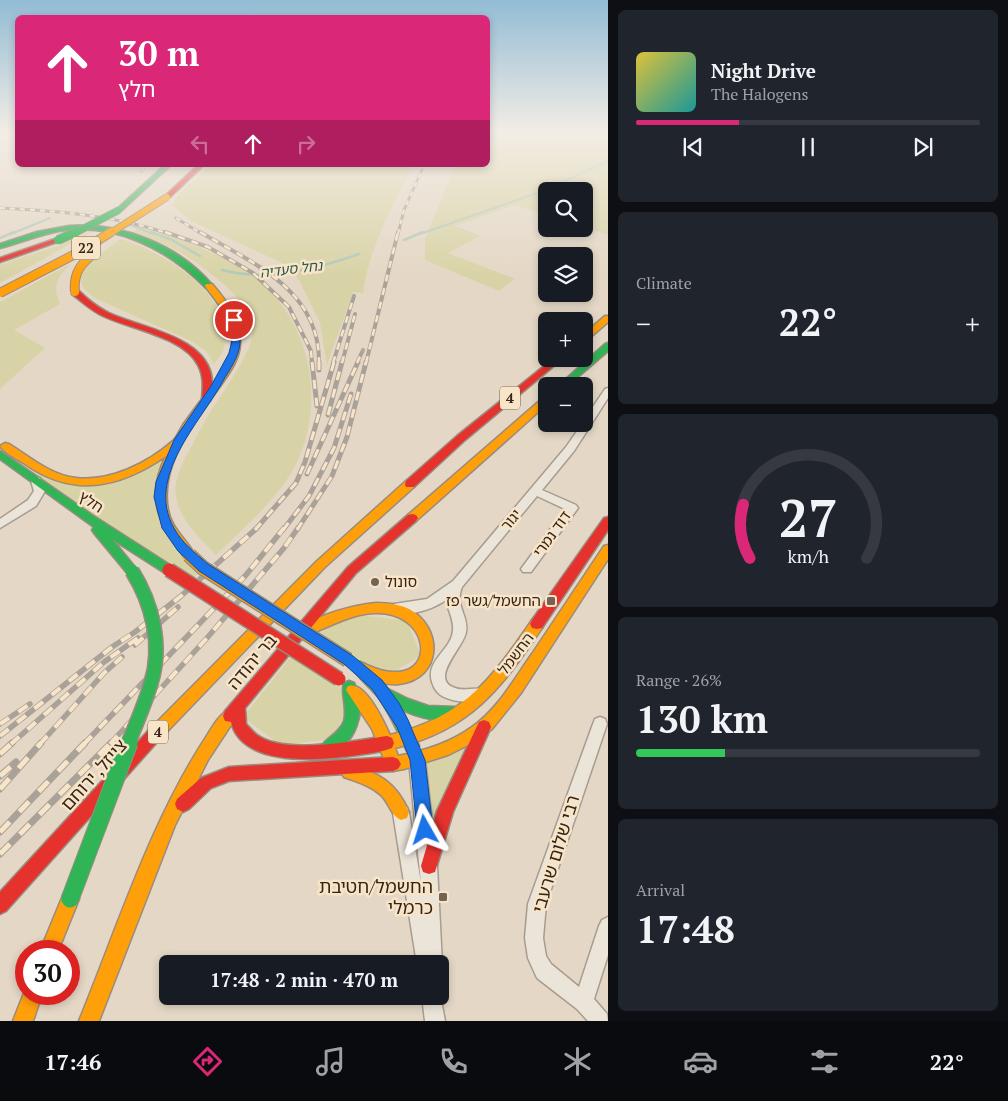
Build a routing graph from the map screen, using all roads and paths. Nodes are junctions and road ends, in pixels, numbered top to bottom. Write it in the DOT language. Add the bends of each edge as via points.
graph roads {
  1 [pos="151,181"];
  2 [pos="168,181"];
  3 [pos="184,181"];
  4 [pos="167,197"];
  5 [pos="0,246"];
  6 [pos="0,260"];
  7 [pos="0,285"];
  8 [pos="0,293"];
  9 [pos="608,306"];
  10 [pos="593,318"];
  11 [pos="608,318"];
  12 [pos="593,330"];
  13 [pos="608,346"];
  14 [pos="538,362"];
  15 [pos="548,367"];
  16 [pos="572,377"];
  17 [pos="608,392"];
  18 [pos="207,399"];
  19 [pos="538,407"];
  20 [pos="461,438"];
  21 [pos="179,440"];
  22 [pos="0,443"];
  23 [pos="0,454"];
  24 [pos="36,481"];
  25 [pos="535,491"];
  26 [pos="58,498"];
  27 [pos="32,503"];
  28 [pos="88,518"];
  29 [pos="608,522"];
  30 [pos="0,524"];
  31 [pos="608,550"];
  32 [pos="526,569"];
  33 [pos="457,584"];
  34 [pos="388,609"];
  35 [pos="296,637"];
  36 [pos="360,668"];
  37 [pos="349,686"];
  38 [pos="488,691"];
  39 [pos="385,694"];
  40 [pos="238,706"];
  41 [pos="466,710"];
  42 [pos="486,724"];
  43 [pos="600,724"];
  44 [pos="409,738"];
  45 [pos="387,742"];
  46 [pos="325,751"];
  47 [pos="417,760"];
  48 [pos="393,764"];
  49 [pos="329,769"];
  50 [pos="401,812"];
  51 [pos="163,834"];
  52 [pos="429,866"];
  53 [pos="0,905"];
  54 [pos="608,926"];
  55 [pos="54,940"];
  56 [pos="425,955"];
  57 [pos="433,955"];
  58 [pos="584,1002"];
  59 [pos="29,1005"];
  60 [pos="434,1005"];
  61 [pos="23,1021"];
  62 [pos="89,1021"];
  63 [pos="435,1021"];
  64 [pos="600,1021"];
  1 -- 6 [label="main road, bridge" via="119,210 91,226"];
  2 -- 7 [label="main road, 22" via="153,195 87,238"];
  3 -- 4 [label="main road, 22"];
  4 -- 8 [label="main road, 22, bridge" via="83,250"];
  4 -- 18 [label="main road, bridge" via="79,265 72,279 75,292 95,309 195,354 206,373"];
  5 -- 18 [label="main road" via="61,229 99,228 151,244 199,275 229,309 234,320 236,341 229,364"];
  9 -- 10 [label="main road"];
  11 -- 12 [label="main road"];
  13 -- 16 [label="main road"];
  14 -- 20 [label="main road" via="486,409"];
  15 -- 20 [label="main road, 4"];
  17 -- 25 [label="street, יגור" via="570,449"];
  18 -- 21 [label="main road"];
  19 -- 35 [label="main road, בר יהודה / 4" via="352,570"];
  20 -- 53 [label="main road, צייזל, ירוחם / 4" via="321,564 137,754"];
  21 -- 22 [label="main road" via="134,471 80,482 58,477"];
  21 -- 36 [label="main road, bridge" via="163,476 160,497 174,538 203,568"];
  23 -- 24 [label="main road, חלץ"];
  24 -- 26 [label="main road, חלץ"];
  24 -- 27 [label="street" via="40,494"];
  25 -- 32 [label="street, דוד נמרי" via="572,508"];
  25 -- 33 [label="street, יגור"];
  26 -- 27 [label="street"];
  26 -- 28 [label="main road, חלץ"];
  27 -- 30 [label="street"];
  28 -- 37 [label="main road, חלץ, bridge"];
  28 -- 55 [label="main road, bridge" via="141,584 149,602 156,648 152,681"];
  29 -- 38 [label="main road, החשמל"];
  31 -- 42 [label="main road, החשמל" via="512,695"];
  33 -- 34 [label="street, יגור" via="428,605"];
  33 -- 38 [label="street" via="451,601 460,626 459,635 441,663 439,678 447,692 456,696"];
  34 -- 35 [label="main road" via="353,610 307,629"];
  34 -- 36 [label="main road" via="408,615 421,626 428,642 424,664 413,674 393,678"];
  35 -- 40 [label="main road, בר יהודה / 4"];
  36 -- 39 [label="main road"];
  37 -- 45 [label="main road" via="371,713"];
  37 -- 46 [label="main road" via="354,704 351,727 340,742"];
  38 -- 41 [label="main road, החשמל"];
  39 -- 41 [label="main road" via="426,714 445,715"];
  39 -- 44 [label="main road"];
  40 -- 46 [label="main road, החשמל" via="237,717 244,735 260,747 282,751"];
  40 -- 51 [label="main road, בר יהודה / 4" via="210,743"];
  41 -- 44 [label="main road, החשמל"];
  42 -- 47 [label="main road, החשמל" via="457,742"];
  42 -- 52 [label="main road" via="446,811"];
  43 -- 58 [label="street, רבי שלום שרעבי" via="535,917 537,958 544,971"];
  44 -- 45 [label="main road, החשמל"];
  44 -- 47 [label="main road"];
  45 -- 46 [label="main road, החשמל"];
  45 -- 48 [label="main road"];
  47 -- 48 [label="main road, החשמל"];
  47 -- 52 [label="street"];
  48 -- 49 [label="main road, החשמל"];
  48 -- 50 [label="street"];
  49 -- 50 [label="main road" via="365,776 380,783 392,793"];
  49 -- 51 [label="main road" via="237,772 216,778 194,792"];
  50 -- 56 [label="street"];
  51 -- 62 [label="main road, בר יהודה / 4"];
  52 -- 57 [label="street"];
  54 -- 58 [label="street"];
  58 -- 64 [label="street, רבי שלום שרעבי"];
  59 -- 61 [label="main road"];
  60 -- 63 [label="street"];
}
